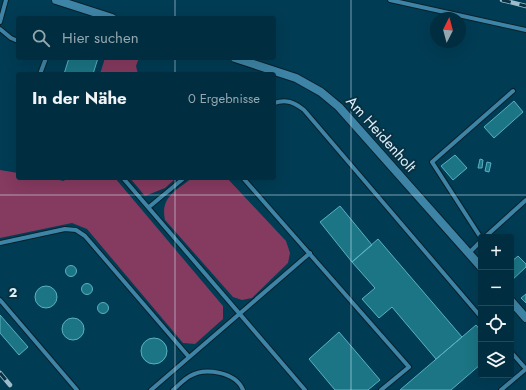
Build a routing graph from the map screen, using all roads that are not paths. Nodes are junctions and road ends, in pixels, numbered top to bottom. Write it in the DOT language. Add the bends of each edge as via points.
graph roads {
  1 [pos="6,0"];
  2 [pos="56,0"];
  3 [pos="390,0"];
  4 [pos="106,16"];
  5 [pos="0,22"];
  6 [pos="0,28"];
  7 [pos="526,30"];
  8 [pos="16,40"];
  9 [pos="45,60"];
  10 [pos="241,60"];
  11 [pos="41,72"];
  12 [pos="513,91"];
  13 [pos="276,103"];
  14 [pos="125,180"];
  15 [pos="182,180"];
  16 [pos="246,180"];
  17 [pos="526,200"];
  18 [pos="149,207"];
  19 [pos="478,234"];
  20 [pos="488,234"];
  21 [pos="478,242"];
  22 [pos="0,243"];
  23 [pos="310,253"];
  24 [pos="469,253"];
  25 [pos="478,263"];
  26 [pos="0,300"];
  27 [pos="514,304"];
  28 [pos="239,313"];
  29 [pos="478,313"];
  30 [pos="526,318"];
  31 [pos="514,355"];
  32 [pos="190,357"];
  33 [pos="75,388"];
  34 [pos="150,390"];
  35 [pos="172,390"];
  36 [pos="243,390"];
  37 [pos="305,390"];
  38 [pos="382,390"];
  39 [pos="501,390"];
  1 -- 5 [label="lane"];
  2 -- 4 [label="street"];
  3 -- 7 [label="lane"];
  6 -- 8 [label="lane"];
  9 -- 11 [label="lane"];
  10 -- 24 [label="street, Am Heidenholt" via="296,78 321,92 339,107"];
  12 -- 19 [label="lane" via="432,162"];
  13 -- 29 [label="lane" via="295,103 304,110"];
  14 -- 18 [label="lane"];
  15 -- 18 [label="lane"];
  16 -- 23 [label="lane"];
  17 -- 20 [label="lane"];
  18 -- 28 [label="lane"];
  21 -- 24 [label="lane"];
  22 -- 32 [label="lane" via="65,229 81,233"];
  23 -- 28 [label="lane"];
  23 -- 38 [label="lane" via="409,367"];
  24 -- 25 [label="street, Am Heidenholt"];
  26 -- 33 [label="lane"];
  27 -- 30 [label="street"];
  28 -- 32 [label="lane"];
  28 -- 37 [label="lane"];
  31 -- 39 [label="lane" via="526,369"];
  32 -- 34 [label="lane"];
  35 -- 36 [label="lane" via="190,375 208,371 226,374"];
}
